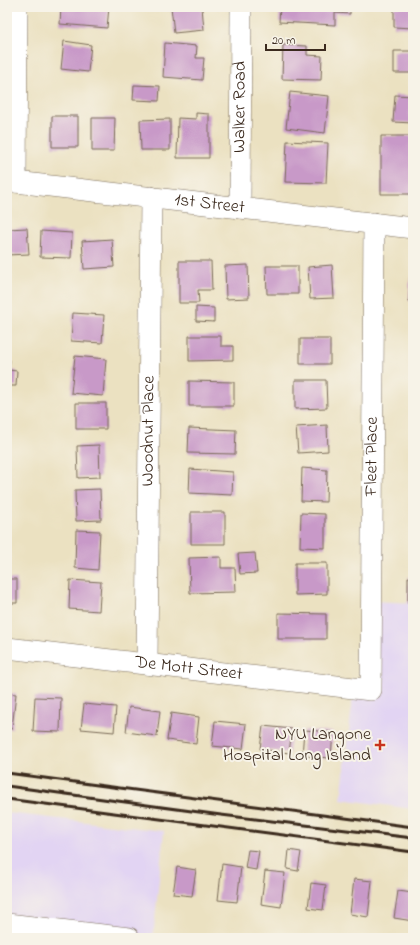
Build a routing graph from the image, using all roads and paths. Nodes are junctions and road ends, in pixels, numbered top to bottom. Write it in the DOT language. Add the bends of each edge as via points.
graph roads {
  1 [pos="17,7"];
  2 [pos="241,7"];
  3 [pos="12,182"];
  4 [pos="150,198"];
  5 [pos="240,208"];
  6 [pos="374,223"];
  7 [pos="413,228"];
  8 [pos="7,648"];
  9 [pos="146,664"];
  10 [pos="371,690"];
  11 [pos="7,924"];
  12 [pos="45,933"];
  13 [pos="129,938"];
  1 -- 3 [label="street"];
  2 -- 5 [label="street, Walker Road"];
  3 -- 4 [label="street, 1st Street"];
  4 -- 5 [label="street, 1st Street"];
  4 -- 9 [label="street, Woodnut Place"];
  5 -- 6 [label="street, 1st Street"];
  6 -- 7 [label="street, 1st Street"];
  6 -- 10 [label="street, Fleet Place"];
  8 -- 9 [label="street, De Mott Street"];
  9 -- 10 [label="street, De Mott Street"];
  11 -- 12 [label="street"];
  12 -- 13 [label="street"];
}
